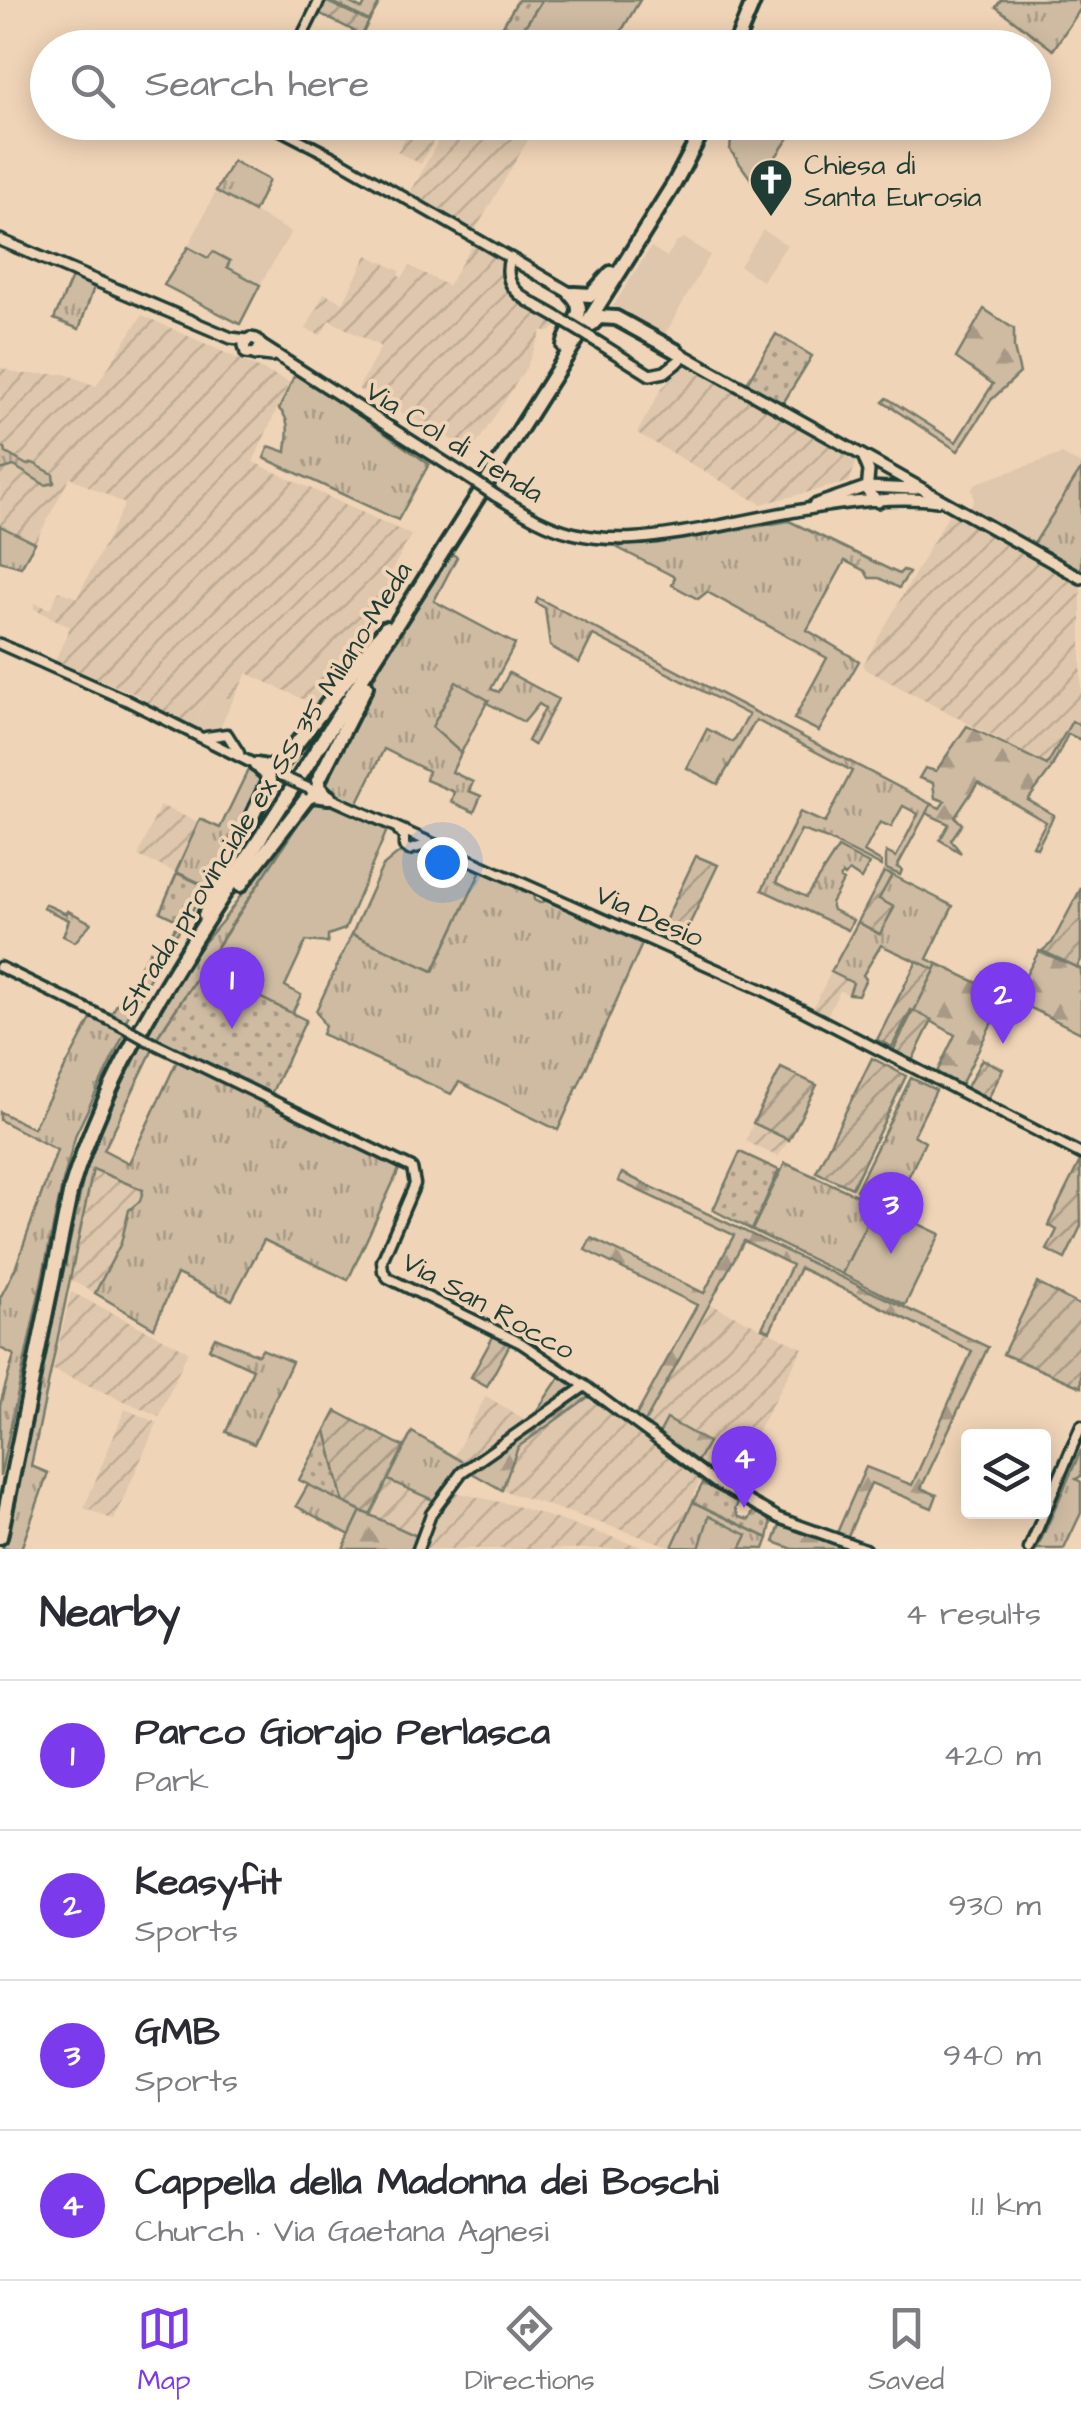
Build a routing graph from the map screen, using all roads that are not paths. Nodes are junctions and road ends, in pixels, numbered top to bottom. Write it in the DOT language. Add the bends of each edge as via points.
graph roads {
  1 [pos="320,0"];
  2 [pos="757,0"];
  3 [pos="305,30"];
  4 [pos="743,30"];
  5 [pos="748,30"];
  6 [pos="300,140"];
  7 [pos="695,140"];
  8 [pos="0,240"];
  9 [pos="513,260"];
  10 [pos="617,270"];
  11 [pos="570,293"];
  12 [pos="616,318"];
  13 [pos="570,345"];
  14 [pos="676,356"];
  15 [pos="863,456"];
  16 [pos="886,470"];
  17 [pos="866,487"];
  18 [pos="896,487"];
  19 [pos="925,492"];
  20 [pos="883,501"];
  21 [pos="945,502"];
  22 [pos="797,511"];
  23 [pos="1081,578"];
  24 [pos="400,620"];
  25 [pos="386,628"];
  26 [pos="0,644"];
  27 [pos="256,765"];
  28 [pos="329,797"];
  29 [pos="406,835"];
  30 [pos="420,843"];
  31 [pos="205,915"];
  32 [pos="192,946"];
  33 [pos="0,968"];
  34 [pos="1081,1154"];
  35 [pos="585,1386"];
  36 [pos="1081,1426"];
  37 [pos="0,1506"];
  38 [pos="0,1537"];
  39 [pos="418,1549"];
  40 [pos="865,1549"];
  41 [pos="1029,1549"];
  1 -- 3 [label="street"];
  2 -- 4 [label="highway"];
  2 -- 5 [label="highway"];
  6 -- 9 [label="street"];
  7 -- 10 [label="highway, Strada provinciale ex SS 35 Milano-Meda"];
  8 -- 22 [label="main road, Via Col di Tenda, bridge" via="246,344 256,339 258,350 550,526 606,539 663,536"];
  9 -- 11 [label="main road"];
  9 -- 14 [label="main road, bridge" via="513,290 646,373 658,374"];
  10 -- 11 [label="highway" via="589,296"];
  10 -- 12 [label="highway" via="623,274 609,297"];
  10 -- 13 [label="highway, Strada provinciale ex SS 35 Milano-Meda"];
  11 -- 13 [label="highway" via="581,310"];
  12 -- 13 [label="highway" via="599,317"];
  12 -- 14 [label="highway"];
  13 -- 24 [label="highway, Strada provinciale ex SS 35 Milano-Meda"];
  13 -- 25 [label="highway, Strada provinciale ex SS 35 Milano-Meda"];
  14 -- 15 [label="main road"];
  15 -- 16 [label="main road"];
  15 -- 17 [label="main road"];
  16 -- 18 [label="main road"];
  16 -- 19 [label="main road"];
  17 -- 18 [label="main road, Via Col di Tenda"];
  17 -- 20 [label="main road"];
  17 -- 22 [label="main road, Via Col di Tenda"];
  18 -- 19 [label="main road, Via Col di Tenda"];
  18 -- 20 [label="main road"];
  19 -- 21 [label="main road"];
  20 -- 21 [label="main road, Via Col di Tenda"];
  20 -- 22 [label="main road, Via Col di Tenda"];
  21 -- 23 [label="main road"];
  24 -- 28 [label="highway" via="318,781"];
  24 -- 32 [label="highway, Strada provinciale ex SS 35 Milano-Meda"];
  25 -- 27 [label="highway" via="277,769"];
  25 -- 31 [label="highway, Strada provinciale ex SS 35 Milano-Meda"];
  26 -- 27 [label="street" via="200,737 222,741"];
  27 -- 28 [label="street, bridge"];
  27 -- 31 [label="highway" via="268,782"];
  28 -- 29 [label="street"];
  28 -- 32 [label="highway" via="307,798"];
  29 -- 30 [label="street" via="418,834"];
  29 -- 30 [label="street" via="406,849"];
  30 -- 34 [label="street, Via Desio" via="763,990"];
  31 -- 37 [label="highway, Strada provinciale ex SS 35 Milano-Meda" via="118,1056 81,1135"];
  32 -- 38 [label="highway, Strada provinciale ex SS 35 Milano-Meda" via="114,1076 88,1136"];
  33 -- 35 [label="street, Via San Rocco, bridge" via="408,1165 416,1181 383,1257 384,1274 521,1343"];
  35 -- 39 [label="street" via="462,1472 431,1514"];
  35 -- 40 [label="street" via="705,1476 779,1518"];
  36 -- 41 [label="street"];
}
